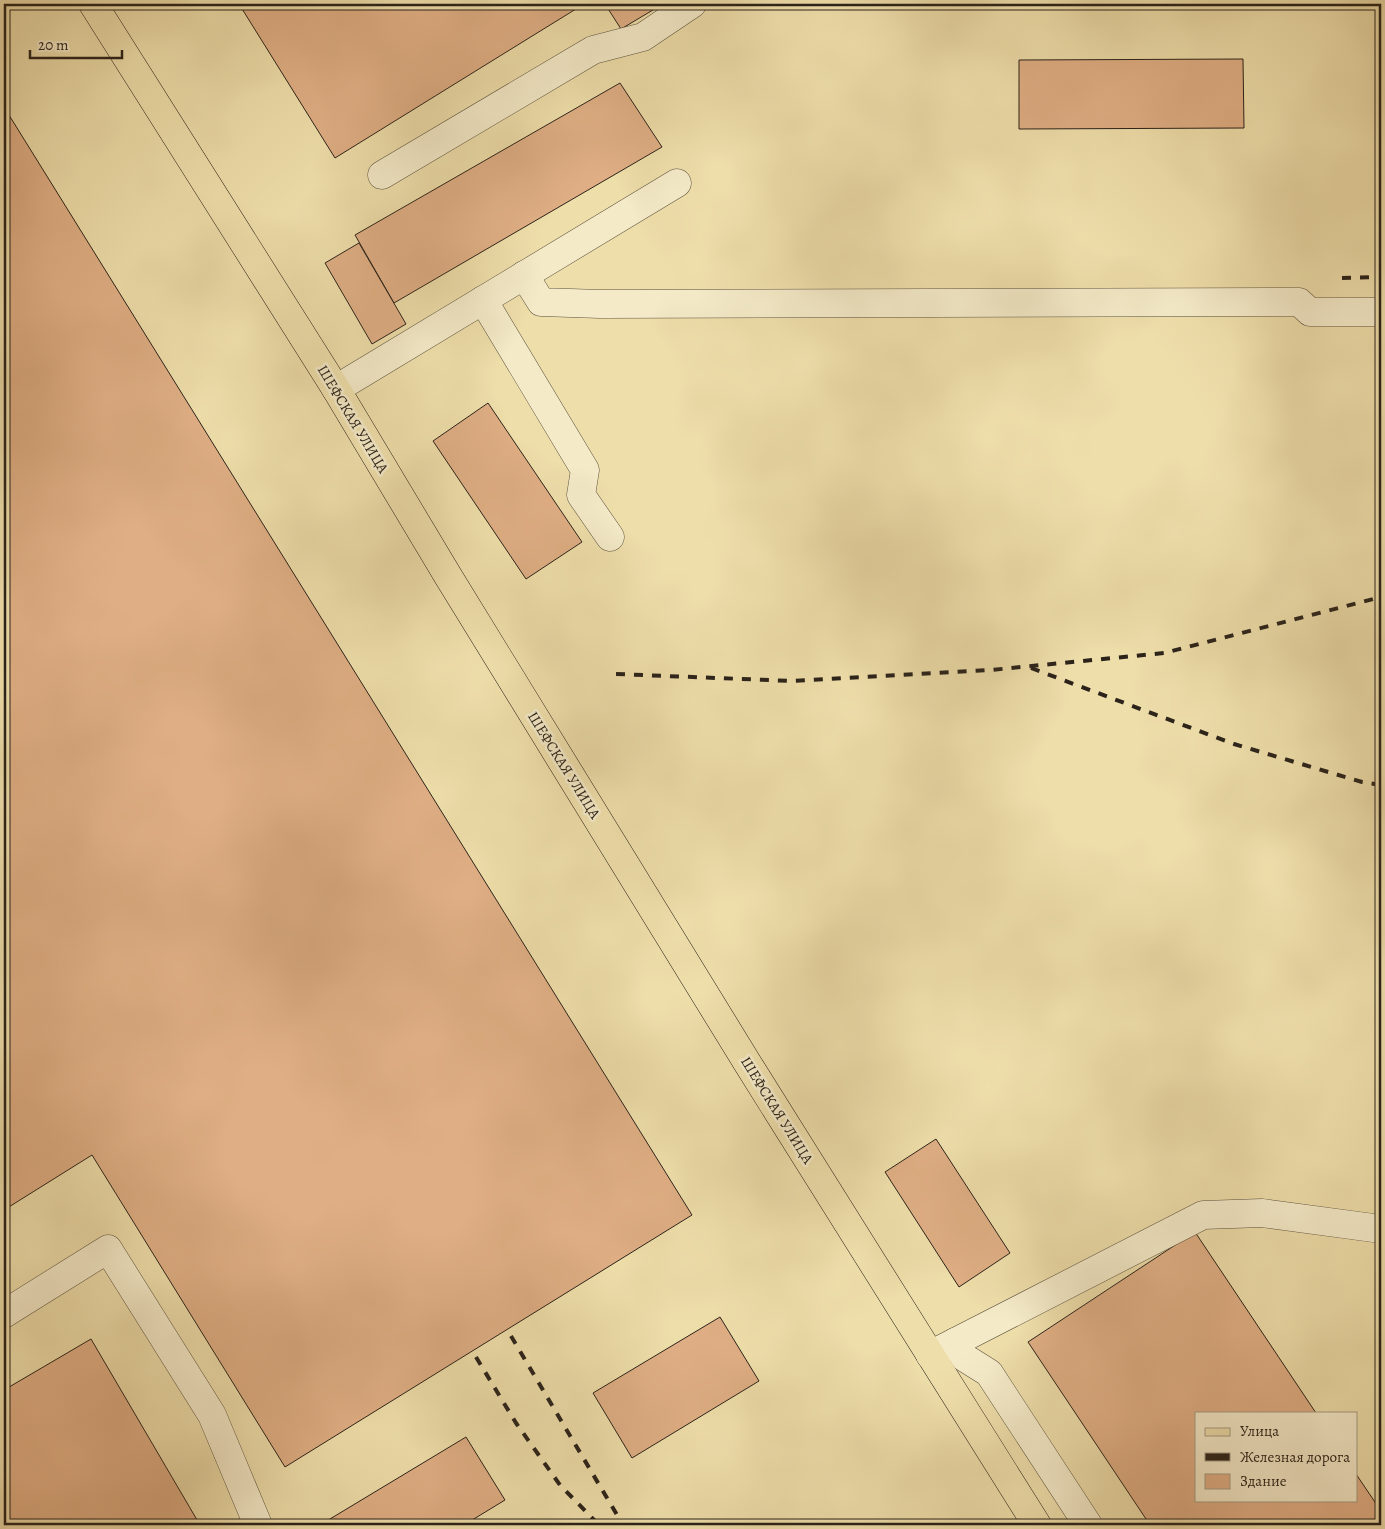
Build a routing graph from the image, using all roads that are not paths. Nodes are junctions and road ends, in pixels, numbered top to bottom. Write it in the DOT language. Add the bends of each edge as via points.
graph roads {
  1 [pos="93,4"];
  2 [pos="692,4"];
  3 [pos="382,175"];
  4 [pos="677,183"];
  5 [pos="524,276"];
  6 [pos="483,300"];
  7 [pos="1381,312"];
  8 [pos="336,389"];
  9 [pos="610,536"];
  10 [pos="1381,1229"];
  11 [pos="4,1314"];
  12 [pos="955,1342"];
  13 [pos="930,1355"];
  14 [pos="258,1525"];
  15 [pos="1037,1525"];
  16 [pos="1088,1525"];
  1 -- 8 [label="main road, ШЕФСКАЯ УЛИЦА"];
  2 -- 3 [label="lane" via="643,37 593,50"];
  4 -- 5 [label="lane"];
  5 -- 6 [label="lane"];
  5 -- 7 [label="lane" via="541,302 580,304 1299,302 1310,312"];
  6 -- 8 [label="lane"];
  6 -- 9 [label="lane" via="584,470 581,495"];
  8 -- 13 [label="main road, ШЕФСКАЯ УЛИЦА"];
  10 -- 12 [label="lane" via="1262,1213 1203,1215 1129,1263"];
  11 -- 14 [label="lane" via="108,1249 212,1415"];
  12 -- 13 [label="lane"];
  12 -- 16 [label="lane" via="965,1358 989,1373"];
  13 -- 15 [label="main road, ШЕФСКАЯ УЛИЦА"];
}
